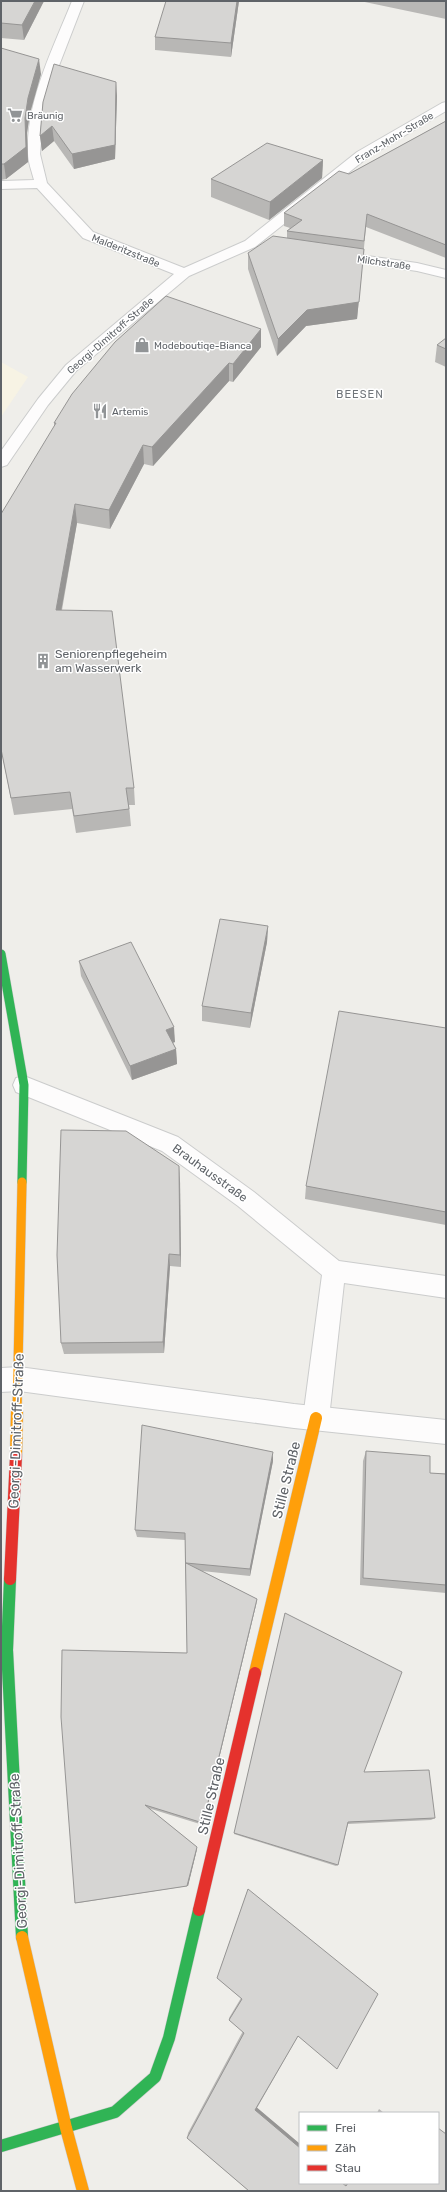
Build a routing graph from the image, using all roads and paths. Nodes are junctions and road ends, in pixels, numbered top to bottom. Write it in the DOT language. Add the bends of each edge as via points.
graph roads {
  1 [pos="78,1"];
  2 [pos="446,106"];
  3 [pos="41,184"];
  4 [pos="1,185"];
  5 [pos="250,244"];
  6 [pos="271,247"];
  7 [pos="315,253"];
  8 [pos="184,273"];
  9 [pos="446,274"];
  10 [pos="1,460"];
  11 [pos="1,954"];
  12 [pos="24,1085"];
  13 [pos="334,1271"];
  14 [pos="446,1287"];
  15 [pos="10,1379"];
  16 [pos="316,1418"];
  17 [pos="446,1432"];
  18 [pos="66,2128"];
  19 [pos="1,2146"];
  20 [pos="83,2191"];
  1 -- 3 [label="street, Malderitzstraße" via="42,94 37,116 34,154"];
  2 -- 5 [label="street, Franz-Mohr-Straße" via="362,155"];
  3 -- 4 [label="street"];
  3 -- 8 [label="street, Malderitzstraße" via="88,235"];
  5 -- 6 [label="street"];
  5 -- 8 [label="street, Franz-Mohr-Straße"];
  7 -- 9 [label="street, Milchstraße" via="417,267"];
  8 -- 10 [label="street, Georgi-Dimitroff-Straße" via="71,368"];
  11 -- 12 [label="street, Georgi-Dimitroff-Straße"];
  12 -- 13 [label="street, Brauhausstraße" via="170,1144 246,1199"];
  12 -- 15 [label="street, Georgi-Dimitroff-Straße"];
  13 -- 14 [label="street"];
  13 -- 16 [label="street"];
  15 -- 16 [label="street"];
  15 -- 18 [label="street, Georgi-Dimitroff-Straße" via="7,1650 22,1935"];
  16 -- 17 [label="street"];
  16 -- 18 [label="street, Stille Straße" via="169,2038 155,2077 115,2112"];
  18 -- 19 [label="street, Stille Straße"];
  18 -- 20 [label="street, Georgi-Dimitroff-Straße"];
}
